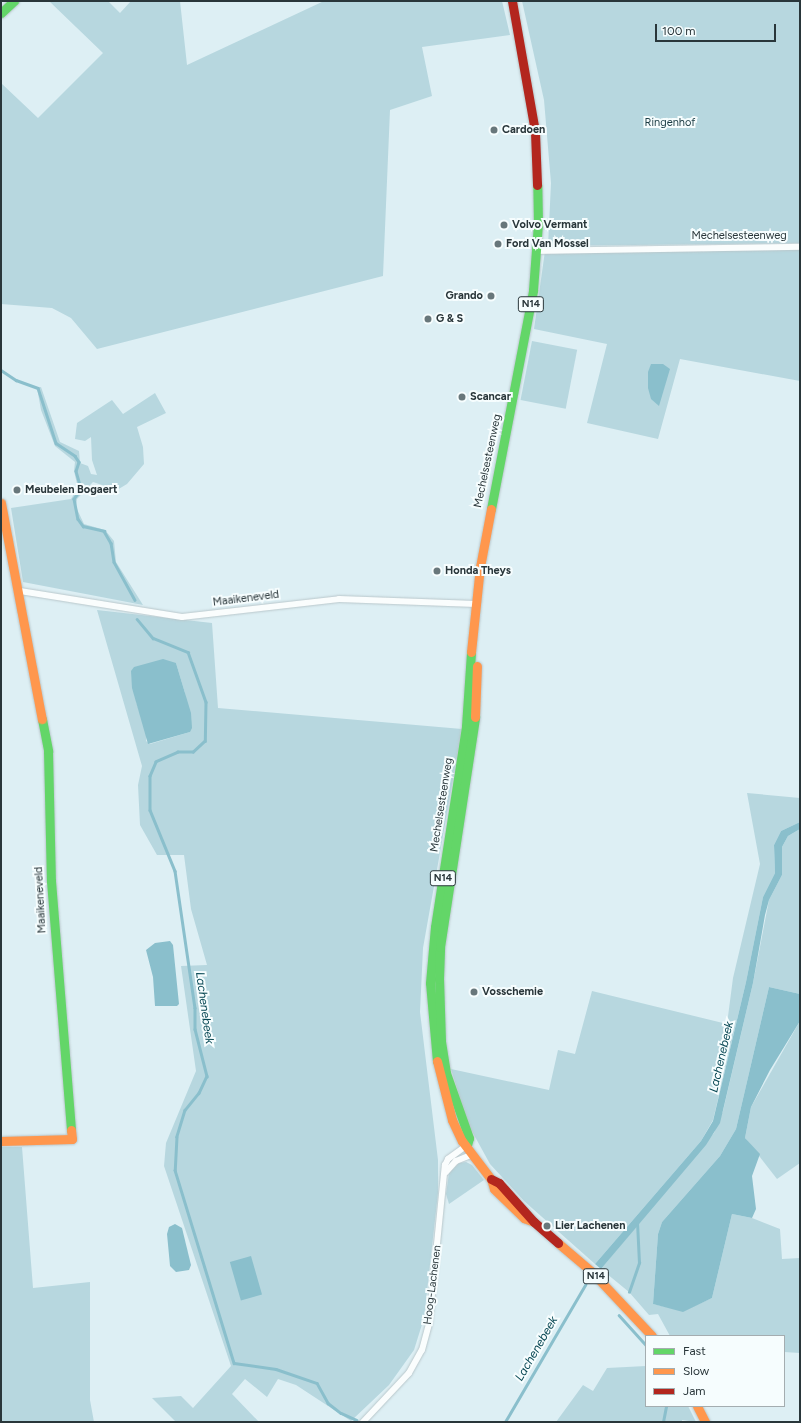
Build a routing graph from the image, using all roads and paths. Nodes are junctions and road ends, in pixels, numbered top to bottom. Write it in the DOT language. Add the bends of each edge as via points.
graph roads {
  1 [pos="14,1"];
  2 [pos="512,1"];
  3 [pos="1,13"];
  4 [pos="800,247"];
  5 [pos="535,251"];
  6 [pos="1,503"];
  7 [pos="20,591"];
  8 [pos="476,604"];
  9 [pos="1,1141"];
  10 [pos="467,1145"];
  11 [pos="473,1154"];
  12 [pos="445,1174"];
  13 [pos="651,1335"];
  14 [pos="698,1407"];
  15 [pos="363,1422"];
  16 [pos="705,1422"];
  1 -- 3 [label="main road"];
  2 -- 5 [label="main road, Mechelsesteenweg / N14" via="534,126 538,224"];
  4 -- 5 [label="street, Mechelsesteenweg"];
  5 -- 8 [label="main road, Mechelsesteenweg / N14" via="533,290 526,332 486,526"];
  6 -- 7 [label="main road, Maaikeneveld"];
  7 -- 8 [label="street, Maaikeneveld" via="182,617 339,599"];
  7 -- 9 [label="main road, Maaikeneveld" via="48,751 51,881 72,1140"];
  8 -- 10 [label="main road, Mechelsesteenweg / N14" via="476,712 440,946 439,980 441,1041 446,1073 469,1138"];
  10 -- 11 [label="main road, Mechelsesteenweg / N14"];
  10 -- 12 [label="street, Hoog-Lachenen" via="448,1160"];
  11 -- 12 [label="street" via="456,1161"];
  11 -- 13 [label="main road, Mechelsesteenweg / N14" via="491,1179 499,1183 534,1222 591,1271"];
  12 -- 15 [label="street, Hoog-Lachenen" via="429,1324 422,1350 409,1373"];
  14 -- 16 [label="main road"];
}
